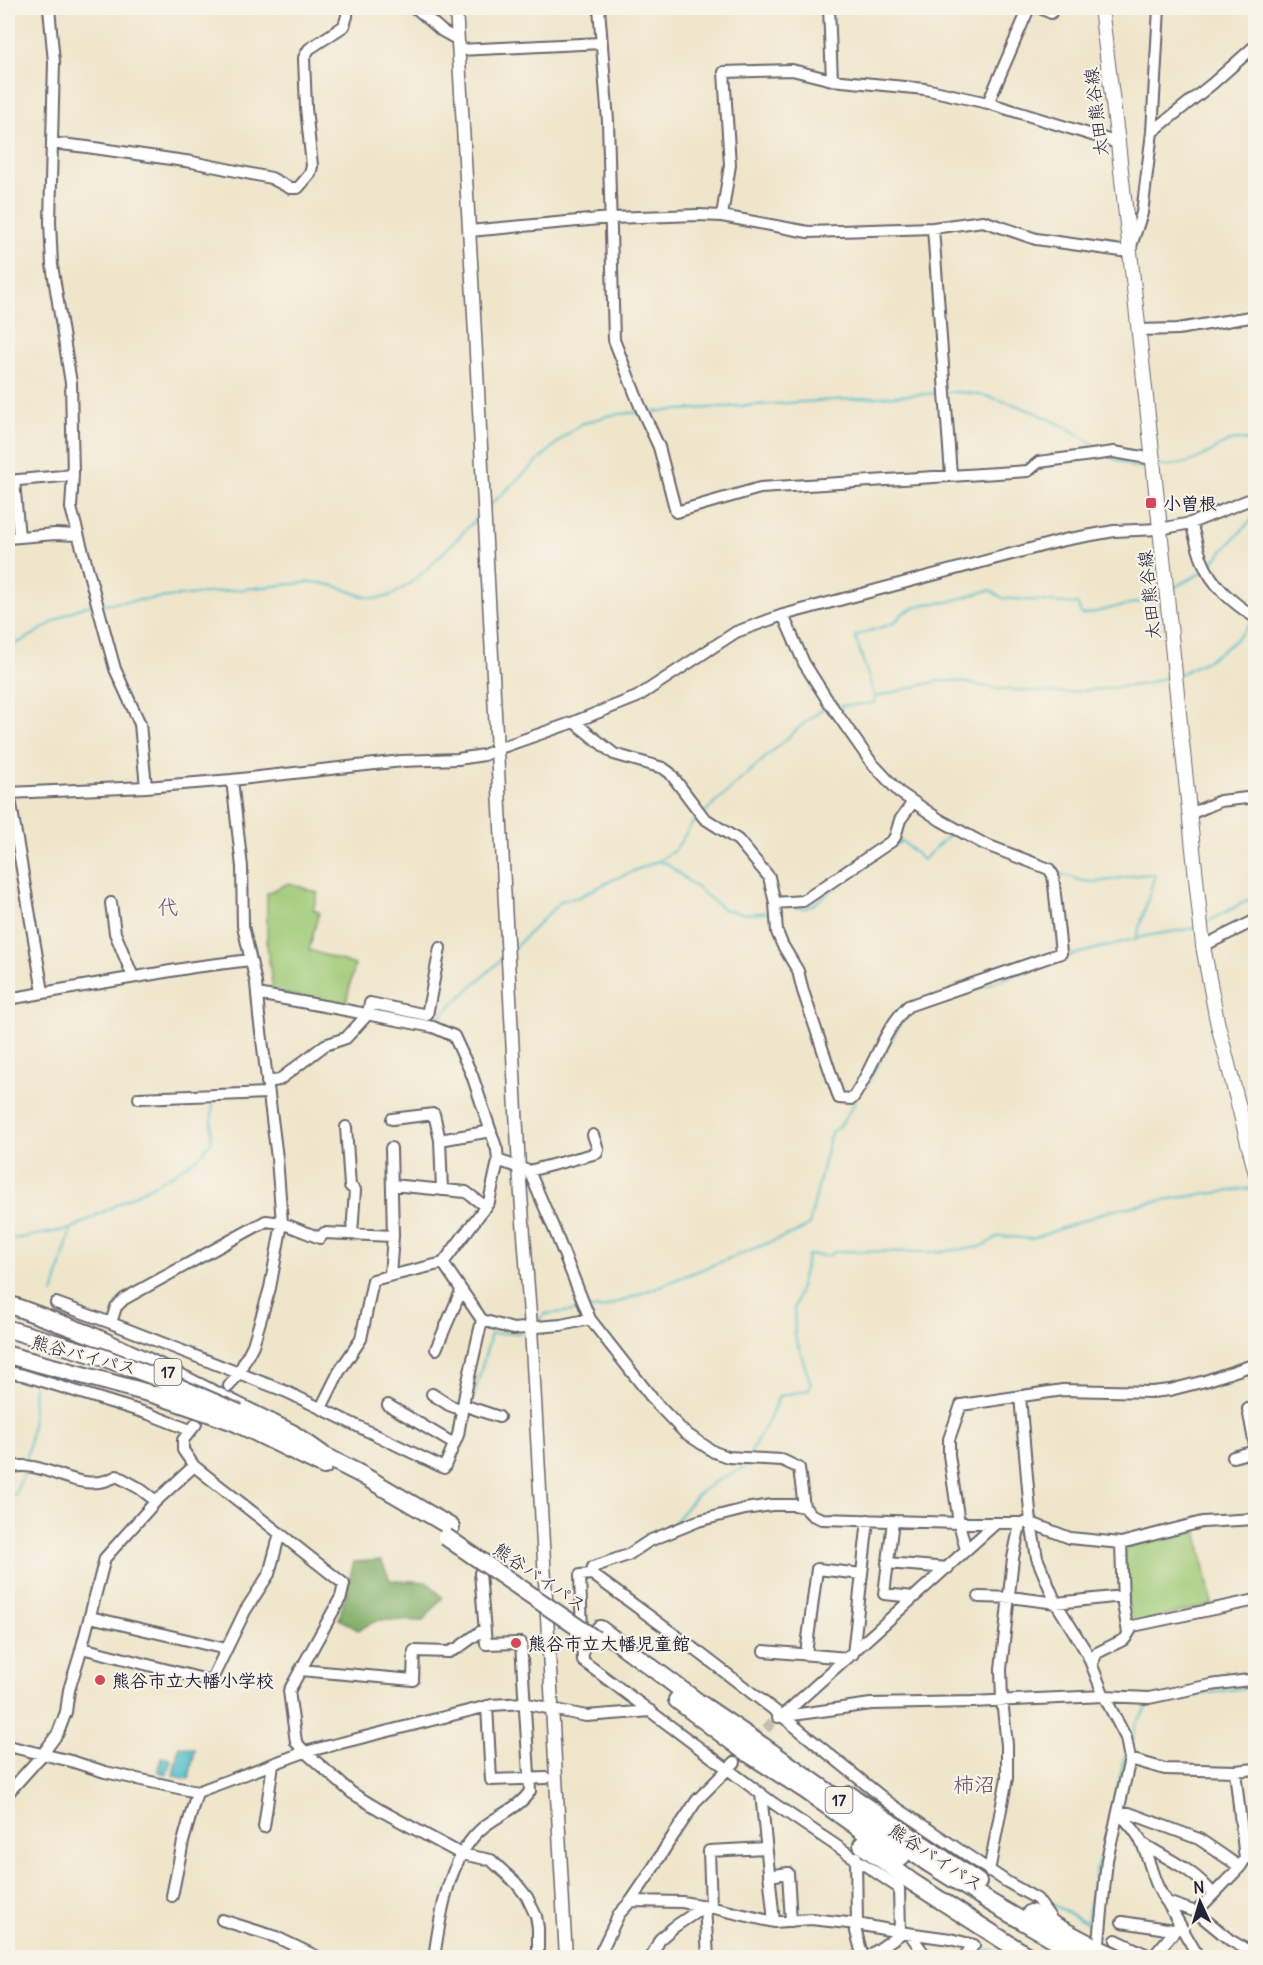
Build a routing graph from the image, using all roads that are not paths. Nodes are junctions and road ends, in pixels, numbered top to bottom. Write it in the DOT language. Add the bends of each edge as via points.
graph roads {
  1 [pos="49,8"];
  2 [pos="347,8"];
  3 [pos="413,8"];
  4 [pos="456,8"];
  5 [pos="599,8"];
  6 [pos="829,8"];
  7 [pos="1029,8"];
  8 [pos="1040,8"];
  9 [pos="1101,8"];
  10 [pos="1159,8"];
  11 [pos="1051,13"];
  12 [pos="601,43"];
  13 [pos="458,45"];
  14 [pos="1256,45"];
  15 [pos="832,80"];
  16 [pos="988,103"];
  17 [pos="1152,132"];
  18 [pos="52,143"];
  19 [pos="1118,143"];
  20 [pos="722,216"];
  21 [pos="611,218"];
  22 [pos="933,228"];
  23 [pos="469,231"];
  24 [pos="1129,252"];
  25 [pos="1256,316"];
  26 [pos="1138,330"];
  27 [pos="1154,464"];
  28 [pos="73,475"];
  29 [pos="951,475"];
  30 [pos="11,481"];
  31 [pos="1256,497"];
  32 [pos="1191,523"];
  33 [pos="1160,529"];
  34 [pos="78,535"];
  35 [pos="19,537"];
  36 [pos="8,538"];
  37 [pos="783,615"];
  38 [pos="1253,616"];
  39 [pos="574,722"];
  40 [pos="497,749"];
  41 [pos="232,780"];
  42 [pos="146,787"];
  43 [pos="8,793"];
  44 [pos="1256,797"];
  45 [pos="913,802"];
  46 [pos="1190,814"];
  47 [pos="111,903"];
  48 [pos="775,908"];
  49 [pos="1256,920"];
  50 [pos="1203,946"];
  51 [pos="440,948"];
  52 [pos="250,960"];
  53 [pos="133,977"];
  54 [pos="43,992"];
  55 [pos="257,994"];
  56 [pos="8,999"];
  57 [pos="368,1014"];
  58 [pos="268,1089"];
  59 [pos="139,1098"];
  60 [pos="393,1119"];
  61 [pos="346,1128"];
  62 [pos="491,1131"];
  63 [pos="593,1135"];
  64 [pos="440,1140"];
  65 [pos="391,1149"];
  66 [pos="498,1161"];
  67 [pos="524,1169"];
  68 [pos="1256,1174"];
  69 [pos="392,1185"];
  70 [pos="442,1190"];
  71 [pos="486,1207"];
  72 [pos="282,1223"];
  73 [pos="352,1234"];
  74 [pos="393,1236"];
  75 [pos="443,1263"];
  76 [pos="390,1275"];
  77 [pos="461,1291"];
  78 [pos="56,1303"];
  79 [pos="8,1304"];
  80 [pos="587,1313"];
  81 [pos="482,1320"];
  82 [pos="111,1323"];
  83 [pos="527,1328"];
  84 [pos="8,1329"];
  85 [pos="8,1340"];
  86 [pos="436,1349"];
  87 [pos="8,1355"];
  88 [pos="1256,1364"];
  89 [pos="8,1372"];
  90 [pos="238,1374"];
  91 [pos="229,1386"];
  92 [pos="432,1394"];
  93 [pos="1020,1396"];
  94 [pos="388,1405"];
  95 [pos="463,1407"];
  96 [pos="321,1408"];
  97 [pos="1256,1408"];
  98 [pos="237,1417"];
  99 [pos="499,1417"];
  100 [pos="454,1444"];
  101 [pos="1255,1451"];
  102 [pos="322,1454"];
  103 [pos="1233,1457"];
  104 [pos="194,1466"];
  105 [pos="8,1468"];
  106 [pos="156,1501"];
  107 [pos="804,1507"];
  108 [pos="1256,1519"];
  109 [pos="868,1520"];
  110 [pos="892,1521"];
  111 [pos="959,1523"];
  112 [pos="1025,1523"];
  113 [pos="995,1524"];
  114 [pos="449,1532"];
  115 [pos="280,1533"];
  116 [pos="1121,1543"];
  117 [pos="966,1550"];
  118 [pos="887,1563"];
  119 [pos="948,1568"];
  120 [pos="480,1573"];
  121 [pos="592,1574"];
  122 [pos="861,1574"];
  123 [pos="1123,1596"];
  124 [pos="914,1597"];
  125 [pos="979,1598"];
  126 [pos="1009,1598"];
  127 [pos="1256,1600"];
  128 [pos="1056,1603"];
  129 [pos="90,1617"];
  130 [pos="484,1629"];
  131 [pos="1128,1633"];
  132 [pos="597,1634"];
  133 [pos="82,1648"];
  134 [pos="226,1649"];
  135 [pos="764,1651"];
  136 [pos="806,1654"];
  137 [pos="850,1656"];
  138 [pos="1092,1663"];
  139 [pos="300,1670"];
  140 [pos="1256,1679"];
  141 [pos="1104,1696"];
  142 [pos="1002,1700"];
  143 [pos="698,1702"];
  144 [pos="523,1703"];
  145 [pos="487,1706"];
  146 [pos="552,1709"];
  147 [pos="651,1711"];
  148 [pos="779,1717"];
  149 [pos="8,1746"];
  150 [pos="305,1752"];
  151 [pos="42,1755"];
  152 [pos="1130,1759"];
  153 [pos="735,1760"];
  154 [pos="273,1764"];
  155 [pos="1256,1769"];
  156 [pos="1235,1772"];
  157 [pos="546,1778"];
  158 [pos="529,1779"];
  159 [pos="197,1792"];
  160 [pos="8,1793"];
  161 [pos="761,1793"];
  162 [pos="1118,1812"];
  163 [pos="264,1827"];
  164 [pos="1142,1843"];
  165 [pos="766,1848"];
  166 [pos="461,1854"];
  167 [pos="856,1857"];
  168 [pos="1240,1867"];
  169 [pos="989,1870"];
  170 [pos="769,1876"];
  171 [pos="1214,1894"];
  172 [pos="172,1896"];
  173 [pos="631,1901"];
  174 [pos="1167,1902"];
  175 [pos="708,1906"];
  176 [pos="1196,1912"];
  177 [pos="222,1920"];
  178 [pos="791,1921"];
  179 [pos="774,1922"];
  180 [pos="1122,1922"];
  181 [pos="856,1924"];
  182 [pos="1057,1927"];
  183 [pos="1177,1928"];
  184 [pos="904,1933"];
  185 [pos="1116,1940"];
  186 [pos="975,1951"];
  187 [pos="1251,1952"];
  188 [pos="1095,1955"];
  189 [pos="319,1957"];
  190 [pos="1152,1957"];
  191 [pos="434,1958"];
  192 [pos="537,1958"];
  193 [pos="566,1958"];
  194 [pos="598,1958"];
  195 [pos="651,1958"];
  196 [pos="708,1958"];
  197 [pos="864,1958"];
  198 [pos="927,1958"];
  199 [pos="963,1958"];
  200 [pos="1031,1958"];
  201 [pos="1066,1958"];
  202 [pos="1119,1958"];
  203 [pos="1199,1958"];
  1 -- 18 [label="street" via="54,62"];
  2 -- 18 [label="street" via="344,26 309,49 304,58 312,166 298,188 271,178 192,162"];
  3 -- 13 [label="street"];
  4 -- 13 [label="street"];
  5 -- 12 [label="street"];
  6 -- 15 [label="street"];
  7 -- 16 [label="street"];
  8 -- 11 [label="street"];
  9 -- 19 [label="main road, 太田熊谷線"];
  10 -- 17 [label="street"];
  12 -- 13 [label="street"];
  12 -- 21 [label="street"];
  13 -- 23 [label="street"];
  14 -- 17 [label="street"];
  15 -- 16 [label="street" via="925,89"];
  15 -- 20 [label="street" via="792,70 724,72 730,165"];
  16 -- 19 [label="street"];
  17 -- 24 [label="street" via="1142,213"];
  18 -- 28 [label="street" via="52,265 71,383"];
  19 -- 24 [label="main road, 太田熊谷線"];
  20 -- 21 [label="street"];
  20 -- 22 [label="street" via="808,232"];
  21 -- 23 [label="street"];
  21 -- 29 [label="street" via="614,340 659,447 676,512 760,488"];
  22 -- 24 [label="street" via="983,222 1036,239"];
  22 -- 29 [label="street"];
  23 -- 40 [label="street"];
  24 -- 26 [label="main road, 太田熊谷線"];
  25 -- 26 [label="street" via="1178,329"];
  26 -- 27 [label="main road, 太田熊谷線"];
  27 -- 29 [label="street" via="1114,452 1039,462 1028,471"];
  27 -- 33 [label="main road, 太田熊谷線"];
  28 -- 30 [label="street"];
  28 -- 34 [label="street" via="71,508"];
  30 -- 35 [label="street"];
  31 -- 32 [label="street"];
  32 -- 33 [label="street"];
  32 -- 38 [label="street" via="1215,583"];
  33 -- 37 [label="street" via="1114,531 1064,540"];
  33 -- 46 [label="main road, 太田熊谷線"];
  34 -- 35 [label="street"];
  34 -- 42 [label="street" via="115,669 140,724"];
  35 -- 36 [label="street"];
  37 -- 39 [label="street" via="736,632 637,697"];
  37 -- 45 [label="street" via="804,663 828,701 871,762"];
  39 -- 40 [label="street"];
  39 -- 48 [label="street" via="614,754 670,773 702,816 738,840 769,877"];
  40 -- 41 [label="street" via="458,759 402,761"];
  40 -- 67 [label="street"];
  41 -- 42 [label="street"];
  41 -- 52 [label="street" via="242,867 243,926"];
  42 -- 43 [label="street"];
  43 -- 54 [label="street"];
  44 -- 46 [label="street" via="1220,801"];
  45 -- 48 [label="street" via="900,820 892,842 803,901"];
  45 -- 48 [label="street" via="984,844 1051,872 1061,953 908,1006 896,1017 852,1099 839,1098 798,971 777,932"];
  46 -- 50 [label="main road, 太田熊谷線"];
  47 -- 53 [label="street" via="115,933"];
  49 -- 50 [label="street"];
  50 -- 68 [label="main road, 太田熊谷線" via="1217,1021"];
  51 -- 57 [label="street" via="427,1016 370,1003"];
  52 -- 53 [label="street"];
  52 -- 55 [label="street"];
  53 -- 54 [label="street"];
  54 -- 56 [label="street"];
  55 -- 57 [label="street"];
  55 -- 58 [label="street"];
  57 -- 58 [label="street" via="346,1038 325,1045"];
  57 -- 62 [label="street" via="433,1027 454,1036"];
  58 -- 59 [label="street"];
  58 -- 72 [label="street"];
  60 -- 64 [label="street" via="434,1114"];
  61 -- 73 [label="street" via="350,1186 355,1190"];
  62 -- 64 [label="street"];
  62 -- 66 [label="street"];
  63 -- 67 [label="street" via="597,1153"];
  64 -- 70 [label="street"];
  65 -- 69 [label="street"];
  66 -- 67 [label="street"];
  66 -- 71 [label="street"];
  67 -- 80 [label="street" via="554,1229"];
  67 -- 83 [label="street"];
  69 -- 70 [label="street"];
  69 -- 74 [label="street"];
  70 -- 71 [label="street" via="466,1192"];
  71 -- 75 [label="street"];
  72 -- 73 [label="street" via="320,1238 324,1233"];
  72 -- 82 [label="street" via="263,1223 124,1299 116,1307"];
  72 -- 90 [label="street" via="270,1288 253,1345"];
  73 -- 74 [label="street"];
  74 -- 76 [label="street"];
  75 -- 76 [label="street"];
  75 -- 77 [label="street"];
  76 -- 96 [label="street" via="374,1280 361,1339"];
  77 -- 81 [label="street"];
  77 -- 86 [label="street"];
  78 -- 82 [label="street"];
  79 -- 102 [label="highway, 17" via="143,1359 292,1433"];
  80 -- 83 [label="street" via="561,1325"];
  80 -- 107 [label="street" via="656,1403 684,1432 728,1457 782,1460 799,1468"];
  81 -- 83 [label="street" via="513,1329"];
  81 -- 95 [label="street"];
  82 -- 90 [label="street"];
  83 -- 146 [label="street"];
  84 -- 98 [label="highway, 17, bridge" via="153,1376"];
  85 -- 98 [label="highway, 17, bridge" via="100,1367"];
  87 -- 98 [label="highway, 熊谷バイパス / 17, bridge"];
  88 -- 93 [label="street" via="1170,1390 1063,1390"];
  89 -- 104 [label="street" via="193,1427 183,1440 183,1450"];
  90 -- 91 [label="street"];
  90 -- 96 [label="street"];
  92 -- 95 [label="street" via="448,1405"];
  93 -- 111 [label="street" via="961,1405 949,1439"];
  93 -- 112 [label="street"];
  94 -- 100 [label="street"];
  95 -- 99 [label="street"];
  95 -- 100 [label="street"];
  96 -- 100 [label="street" via="444,1468"];
  97 -- 101 [label="street" via="1248,1409"];
  98 -- 102 [label="highway, 熊谷バイパス / 17"];
  98 -- 114 [label="highway, 熊谷バイパス / 17"];
  101 -- 103 [label="street"];
  102 -- 114 [label="highway, 熊谷バイパス / 17" via="362,1475"];
  104 -- 106 [label="street"];
  104 -- 115 [label="street"];
  105 -- 106 [label="street" via="37,1468 83,1483 108,1481 117,1476"];
  106 -- 129 [label="street" via="105,1558"];
  107 -- 109 [label="street" via="822,1518"];
  107 -- 121 [label="street" via="772,1505 698,1521 649,1541 628,1555 593,1567"];
  108 -- 116 [label="street" via="1202,1522"];
  109 -- 110 [label="street"];
  109 -- 122 [label="street"];
  110 -- 111 [label="street"];
  110 -- 118 [label="street"];
  111 -- 113 [label="street"];
  111 -- 117 [label="street"];
  112 -- 113 [label="street"];
  112 -- 116 [label="street" via="1070,1538"];
  112 -- 126 [label="street" via="1013,1558"];
  112 -- 128 [label="street"];
  113 -- 117 [label="street"];
  114 -- 132 [label="highway, 熊谷バイパス / 17, bridge"];
  115 -- 134 [label="street" via="269,1574"];
  115 -- 139 [label="street" via="344,1584 341,1597"];
  116 -- 123 [label="street"];
  117 -- 119 [label="street"];
  118 -- 119 [label="street"];
  118 -- 124 [label="street" via="884,1594"];
  119 -- 124 [label="street"];
  120 -- 130 [label="street"];
  121 -- 147 [label="street" via="580,1575 583,1661"];
  121 -- 148 [label="street"];
  122 -- 136 [label="street" via="817,1569"];
  122 -- 137 [label="street"];
  123 -- 128 [label="street"];
  123 -- 131 [label="street"];
  124 -- 137 [label="street"];
  125 -- 126 [label="street"];
  126 -- 128 [label="street"];
  126 -- 142 [label="street" via="1001,1669"];
  127 -- 131 [label="street" via="1133,1626"];
  128 -- 138 [label="street"];
  129 -- 133 [label="street"];
  129 -- 134 [label="street"];
  130 -- 139 [label="street" via="449,1652 414,1651 413,1680"];
  130 -- 144 [label="street" via="486,1644 521,1643"];
  131 -- 138 [label="street" via="1125,1639 1097,1653"];
  132 -- 143 [label="highway, 熊谷バイパス / 17"];
  132 -- 153 [label="highway, 熊谷バイパス / 17"];
  133 -- 134 [label="street" via="211,1681"];
  133 -- 151 [label="street" via="66,1712 58,1733"];
  135 -- 136 [label="street"];
  136 -- 137 [label="street"];
  137 -- 148 [label="street"];
  138 -- 141 [label="street"];
  139 -- 150 [label="street" via="289,1691 296,1742"];
  140 -- 141 [label="street" via="1149,1698"];
  141 -- 142 [label="street"];
  141 -- 152 [label="street" via="1126,1738"];
  142 -- 148 [label="street" via="871,1704"];
  142 -- 169 [label="street" via="1007,1778"];
  143 -- 182 [label="highway, 17" via="825,1777 984,1886"];
  143 -- 188 [label="highway, 熊谷バイパス / 17" via="928,1863 993,1904"];
  144 -- 145 [label="street"];
  144 -- 146 [label="street"];
  144 -- 158 [label="street"];
  145 -- 150 [label="street"];
  145 -- 158 [label="street" via="491,1780"];
  146 -- 147 [label="street" via="586,1716"];
  146 -- 193 [label="street"];
  147 -- 153 [label="street"];
  148 -- 169 [label="street" via="888,1802"];
  149 -- 151 [label="street"];
  150 -- 154 [label="street"];
  150 -- 166 [label="street" via="352,1792"];
  151 -- 159 [label="street"];
  151 -- 160 [label="street"];
  152 -- 156 [label="street" via="1165,1769"];
  152 -- 162 [label="street"];
  153 -- 161 [label="street"];
  153 -- 173 [label="street" via="697,1800"];
  153 -- 200 [label="highway, 17"];
  153 -- 201 [label="highway, 熊谷バイパス / 17" via="805,1790 930,1878"];
  154 -- 159 [label="street"];
  154 -- 163 [label="street"];
  155 -- 156 [label="street"];
  156 -- 168 [label="street" via="1245,1859"];
  157 -- 158 [label="street"];
  158 -- 166 [label="street" via="530,1791 525,1800 479,1831"];
  159 -- 172 [label="street"];
  161 -- 165 [label="street"];
  161 -- 167 [label="street"];
  162 -- 164 [label="street"];
  162 -- 168 [label="street" via="1199,1839"];
  162 -- 188 [label="street" via="1107,1860"];
  164 -- 171 [label="street" via="1188,1869"];
  164 -- 174 [label="street"];
  165 -- 170 [label="street"];
  165 -- 175 [label="street" via="709,1851"];
  166 -- 191 [label="street" via="441,1911"];
  166 -- 192 [label="street" via="491,1860 527,1898 538,1928"];
  167 -- 181 [label="street"];
  167 -- 184 [label="street" via="899,1888"];
  168 -- 171 [label="street"];
  169 -- 182 [label="street" via="1037,1899"];
  170 -- 178 [label="street" via="788,1873"];
  170 -- 179 [label="street"];
  171 -- 176 [label="street"];
  173 -- 175 [label="street"];
  173 -- 194 [label="street" via="619,1914"];
  174 -- 176 [label="street"];
  174 -- 183 [label="street"];
  175 -- 179 [label="street"];
  175 -- 195 [label="street" via="660,1939"];
  175 -- 196 [label="street"];
  176 -- 187 [label="street"];
  177 -- 189 [label="street" via="276,1937"];
  178 -- 179 [label="street"];
  178 -- 181 [label="street"];
  180 -- 183 [label="street"];
  181 -- 184 [label="street"];
  181 -- 197 [label="street"];
  182 -- 188 [label="highway, 17"];
  183 -- 190 [label="street"];
  183 -- 203 [label="street"];
  184 -- 186 [label="street" via="950,1939"];
  184 -- 197 [label="street"];
  184 -- 198 [label="street"];
  185 -- 190 [label="street"];
  186 -- 199 [label="street"];
  188 -- 202 [label="highway, 17"];
}
